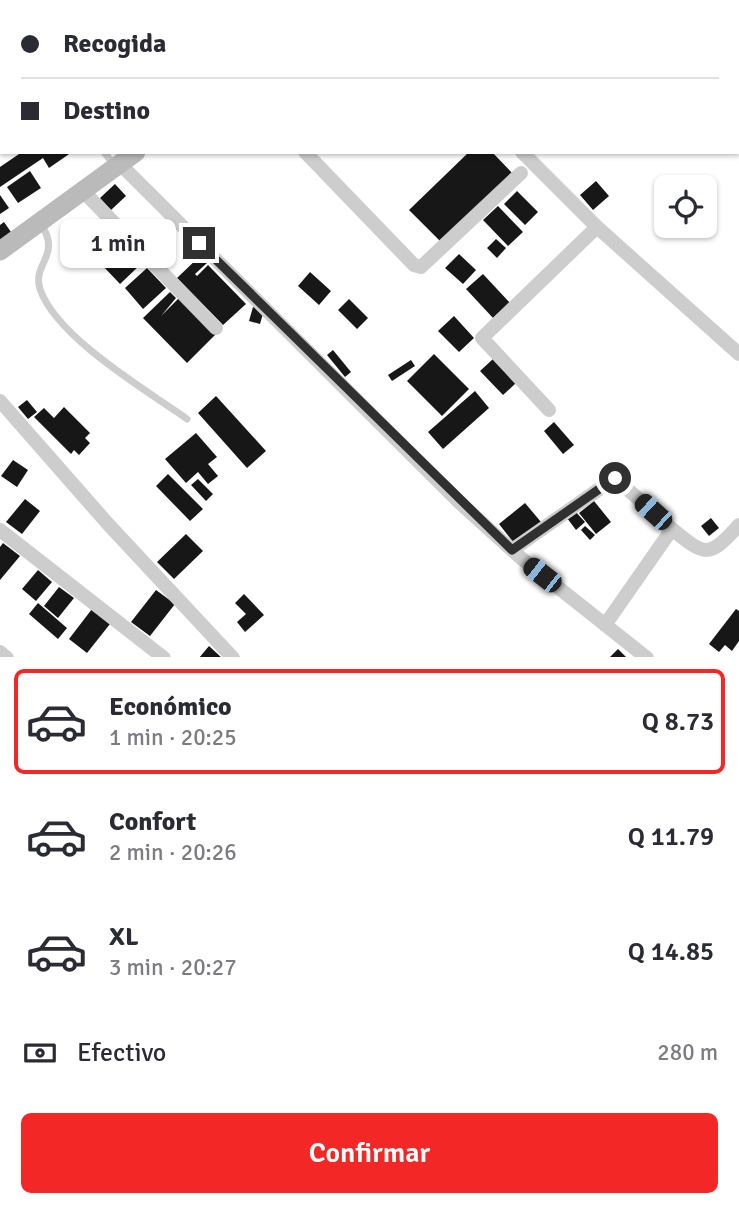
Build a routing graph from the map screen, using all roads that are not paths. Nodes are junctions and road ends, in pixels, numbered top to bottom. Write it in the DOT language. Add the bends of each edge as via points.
graph roads {
  1 [pos="106,154"];
  2 [pos="134,154"];
  3 [pos="307,154"];
  4 [pos="524,154"];
  5 [pos="119,167"];
  6 [pos="521,173"];
  7 [pos="84,192"];
  8 [pos="41,223"];
  9 [pos="597,227"];
  10 [pos="0,251"];
  11 [pos="216,328"];
  12 [pos="739,354"];
  13 [pos="0,401"];
  14 [pos="549,410"];
  15 [pos="187,419"];
  16 [pos="739,525"];
  17 [pos="672,529"];
  18 [pos="0,530"];
  19 [pos="512,550"];
  20 [pos="605,625"];
  21 [pos="0,652"];
  22 [pos="7,657"];
  23 [pos="164,657"];
  24 [pos="233,657"];
  25 [pos="647,657"];
  1 -- 5 [label="lane"];
  2 -- 5 [label="main road"];
  3 -- 6 [label="street" via="414,265 421,267"];
  4 -- 9 [label="street"];
  5 -- 7 [label="main road"];
  5 -- 19 [label="street"];
  7 -- 8 [label="main road"];
  7 -- 11 [label="street"];
  8 -- 10 [label="main road"];
  8 -- 15 [label="lane" via="50,248 38,283 44,299 100,356"];
  9 -- 12 [label="street"];
  9 -- 14 [label="street" via="482,338"];
  13 -- 24 [label="street"];
  16 -- 17 [label="street" via="717,549 707,551 697,550"];
  17 -- 19 [label="street" via="615,478"];
  17 -- 20 [label="street"];
  18 -- 23 [label="street"];
  19 -- 20 [label="street"];
  20 -- 25 [label="street"];
  21 -- 22 [label="street"];
}
